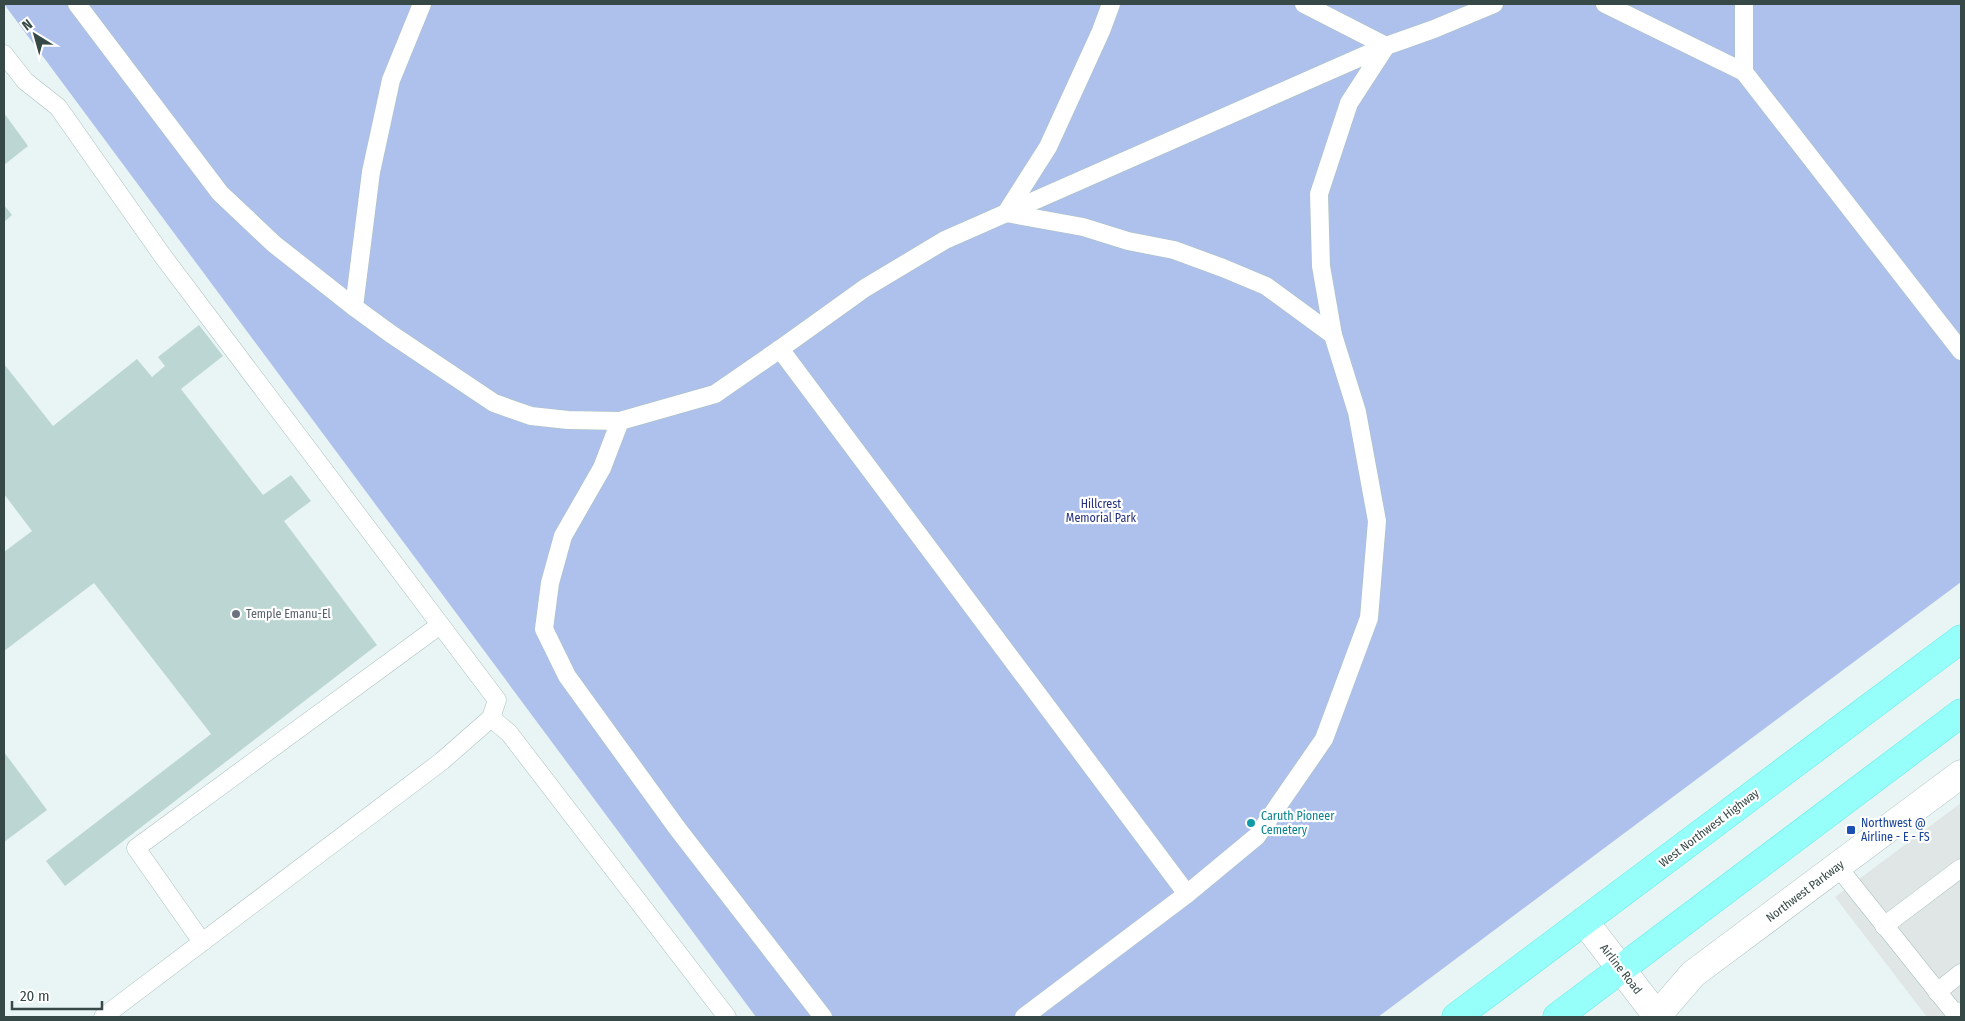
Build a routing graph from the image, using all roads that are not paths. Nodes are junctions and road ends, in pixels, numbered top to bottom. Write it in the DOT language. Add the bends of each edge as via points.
graph roads {
  1 [pos="77,4"];
  2 [pos="422,4"];
  3 [pos="1111,4"];
  4 [pos="1304,4"];
  5 [pos="1494,4"];
  6 [pos="1605,4"];
  7 [pos="1744,4"];
  8 [pos="1386,46"];
  9 [pos="4,54"];
  10 [pos="1744,72"];
  11 [pos="1006,212"];
  12 [pos="354,307"];
  13 [pos="1333,335"];
  14 [pos="780,349"];
  15 [pos="1961,351"];
  16 [pos="620,421"];
  17 [pos="440,625"];
  18 [pos="1961,640"];
  19 [pos="1961,713"];
  20 [pos="491,718"];
  21 [pos="1961,774"];
  22 [pos="1838,867"];
  23 [pos="1961,868"];
  24 [pos="1187,894"];
  25 [pos="1584,921"];
  26 [pos="1884,926"];
  27 [pos="202,942"];
  28 [pos="1621,969"];
  29 [pos="1961,974"];
  30 [pos="1937,992"];
  31 [pos="1961,1012"];
  32 [pos="102,1017"];
  33 [pos="727,1017"];
  34 [pos="823,1017"];
  35 [pos="1024,1017"];
  36 [pos="1456,1017"];
  37 [pos="1557,1017"];
  38 [pos="1657,1017"];
  1 -- 12 [label="lane" via="220,193 274,244"];
  2 -- 12 [label="lane" via="391,80 371,172"];
  3 -- 11 [label="lane" via="1048,147"];
  4 -- 8 [label="lane"];
  5 -- 8 [label="lane"];
  6 -- 10 [label="lane"];
  7 -- 10 [label="lane"];
  8 -- 11 [label="lane"];
  8 -- 13 [label="lane" via="1349,103 1319,194 1321,266"];
  9 -- 17 [label="lane" via="25,81 58,107 162,255"];
  10 -- 15 [label="lane"];
  11 -- 13 [label="lane" via="1174,250 1223,268 1266,286"];
  11 -- 14 [label="lane" via="945,240 865,288"];
  12 -- 16 [label="lane" via="494,402 531,416"];
  13 -- 24 [label="lane" via="1357,412 1377,521 1369,618 1324,739 1256,836"];
  14 -- 16 [label="lane" via="715,394"];
  14 -- 24 [label="lane"];
  16 -- 34 [label="lane" via="602,468 563,536 550,583 544,629 567,676 677,828"];
  17 -- 20 [label="lane" via="497,700"];
  17 -- 27 [label="lane" via="136,848"];
  18 -- 25 [label="main road, West Northwest Highway"];
  19 -- 28 [label="main road"];
  20 -- 27 [label="lane" via="442,761"];
  20 -- 33 [label="lane" via="509,733"];
  21 -- 22 [label="street, Northwest Parkway"];
  22 -- 26 [label="lane"];
  22 -- 38 [label="street, Northwest Parkway" via="1693,974"];
  23 -- 26 [label="lane"];
  24 -- 35 [label="lane"];
  25 -- 28 [label="street, Airline Road"];
  25 -- 36 [label="main road, West Northwest Highway"];
  26 -- 30 [label="lane"];
  27 -- 32 [label="lane"];
  28 -- 37 [label="main road"];
  28 -- 38 [label="street, Airline Road"];
  29 -- 30 [label="lane"];
  30 -- 31 [label="lane" via="1952,1012"];
}
